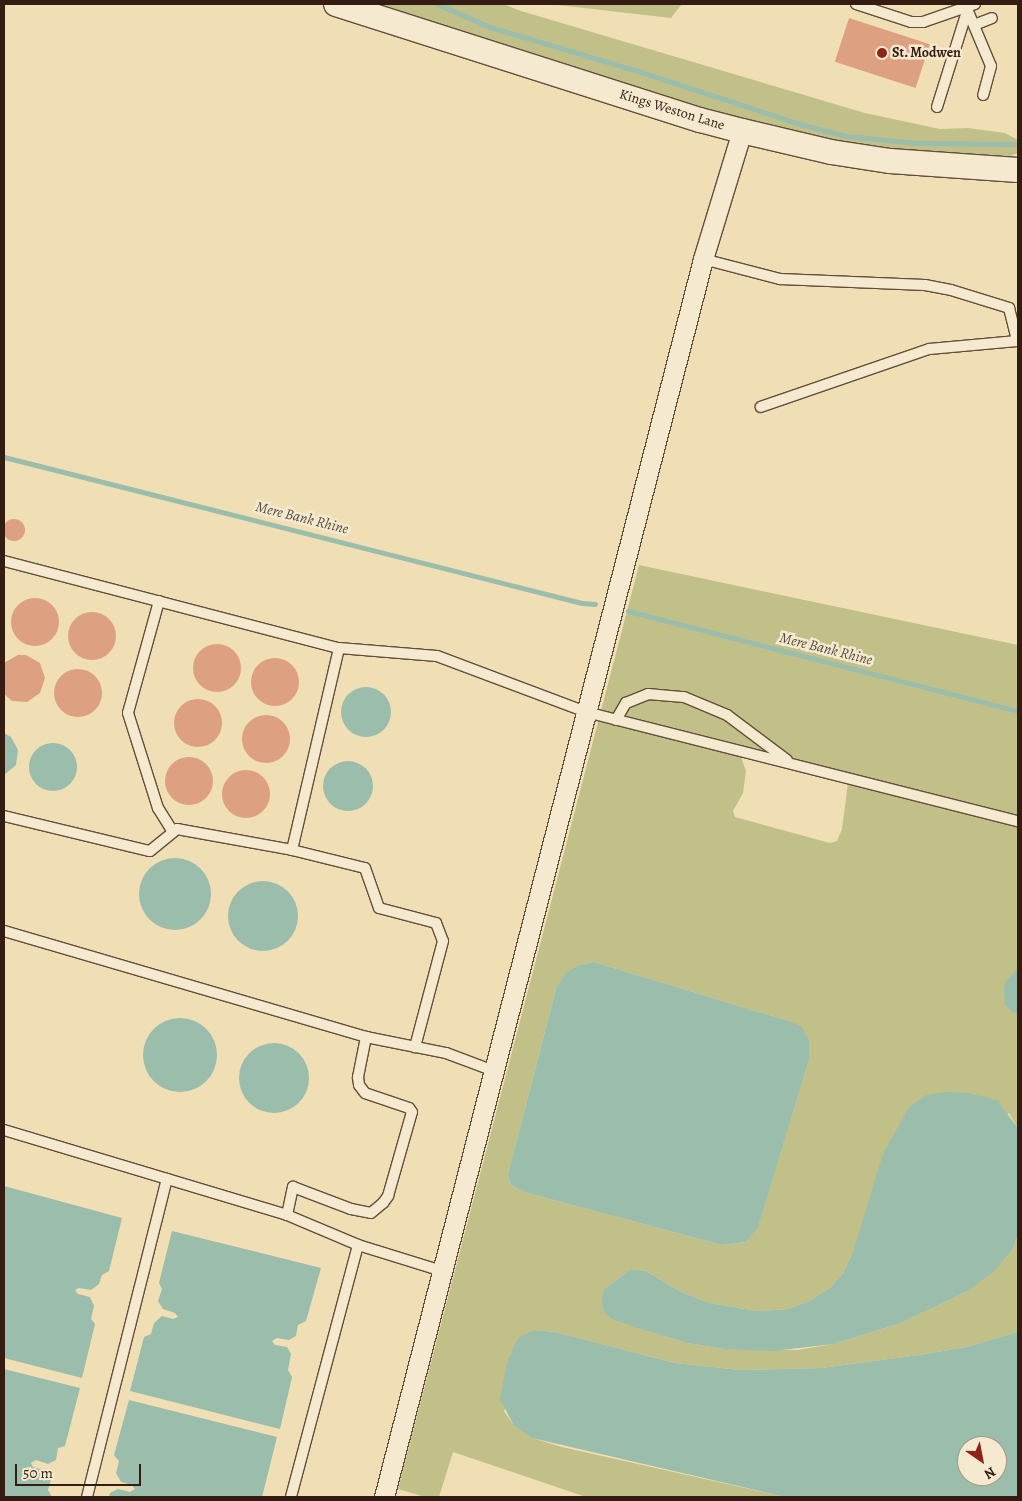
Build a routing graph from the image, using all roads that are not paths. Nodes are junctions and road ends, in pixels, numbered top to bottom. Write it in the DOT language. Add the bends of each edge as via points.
graph roads {
  1 [pos="336,4"];
  2 [pos="856,4"];
  3 [pos="969,7"];
  4 [pos="992,18"];
  5 [pos="974,25"];
  6 [pos="984,95"];
  7 [pos="937,107"];
  8 [pos="742,131"];
  9 [pos="1018,170"];
  10 [pos="703,259"];
  11 [pos="761,407"];
  12 [pos="4,561"];
  13 [pos="159,601"];
  14 [pos="339,648"];
  15 [pos="586,712"];
  16 [pos="616,720"];
  17 [pos="792,764"];
  18 [pos="4,816"];
  19 [pos="1018,821"];
  20 [pos="173,832"];
  21 [pos="292,850"];
  22 [pos="4,930"];
  23 [pos="366,1037"];
  24 [pos="415,1047"];
  25 [pos="494,1071"];
  26 [pos="4,1130"];
  27 [pos="167,1179"];
  28 [pos="287,1215"];
  29 [pos="358,1245"];
  30 [pos="442,1271"];
  31 [pos="387,1496"];
  32 [pos="87,1497"];
  33 [pos="291,1497"];
  1 -- 8 [label="street, Kings Weston Lane"];
  2 -- 3 [label="lane" via="911,22 923,22"];
  3 -- 5 [label="lane"];
  3 -- 7 [label="lane"];
  4 -- 5 [label="lane"];
  5 -- 6 [label="lane" via="991,66"];
  8 -- 9 [label="street, Kings Weston Lane" via="890,161"];
  8 -- 10 [label="street"];
  10 -- 11 [label="lane" via="780,279 926,285 1009,308 1017,341 929,349"];
  10 -- 15 [label="street"];
  12 -- 13 [label="lane"];
  13 -- 14 [label="lane"];
  13 -- 20 [label="lane" via="128,713 158,808"];
  14 -- 15 [label="lane" via="436,656"];
  14 -- 21 [label="lane"];
  15 -- 16 [label="lane"];
  15 -- 25 [label="street"];
  16 -- 17 [label="lane"];
  16 -- 17 [label="lane" via="626,703 648,694 684,697 727,715"];
  17 -- 19 [label="lane"];
  18 -- 20 [label="lane" via="150,851"];
  20 -- 21 [label="lane" via="177,829"];
  21 -- 24 [label="lane" via="365,868 379,908 436,923 443,941"];
  22 -- 23 [label="lane"];
  23 -- 24 [label="lane"];
  23 -- 28 [label="lane" via="359,1085 365,1092 410,1108 412,1112 388,1196 371,1213 351,1209 293,1187"];
  24 -- 25 [label="lane" via="446,1053"];
  25 -- 30 [label="street"];
  26 -- 27 [label="lane"];
  27 -- 28 [label="lane"];
  27 -- 32 [label="lane"];
  28 -- 29 [label="lane"];
  29 -- 30 [label="lane"];
  29 -- 33 [label="lane"];
  30 -- 31 [label="street"];
}
